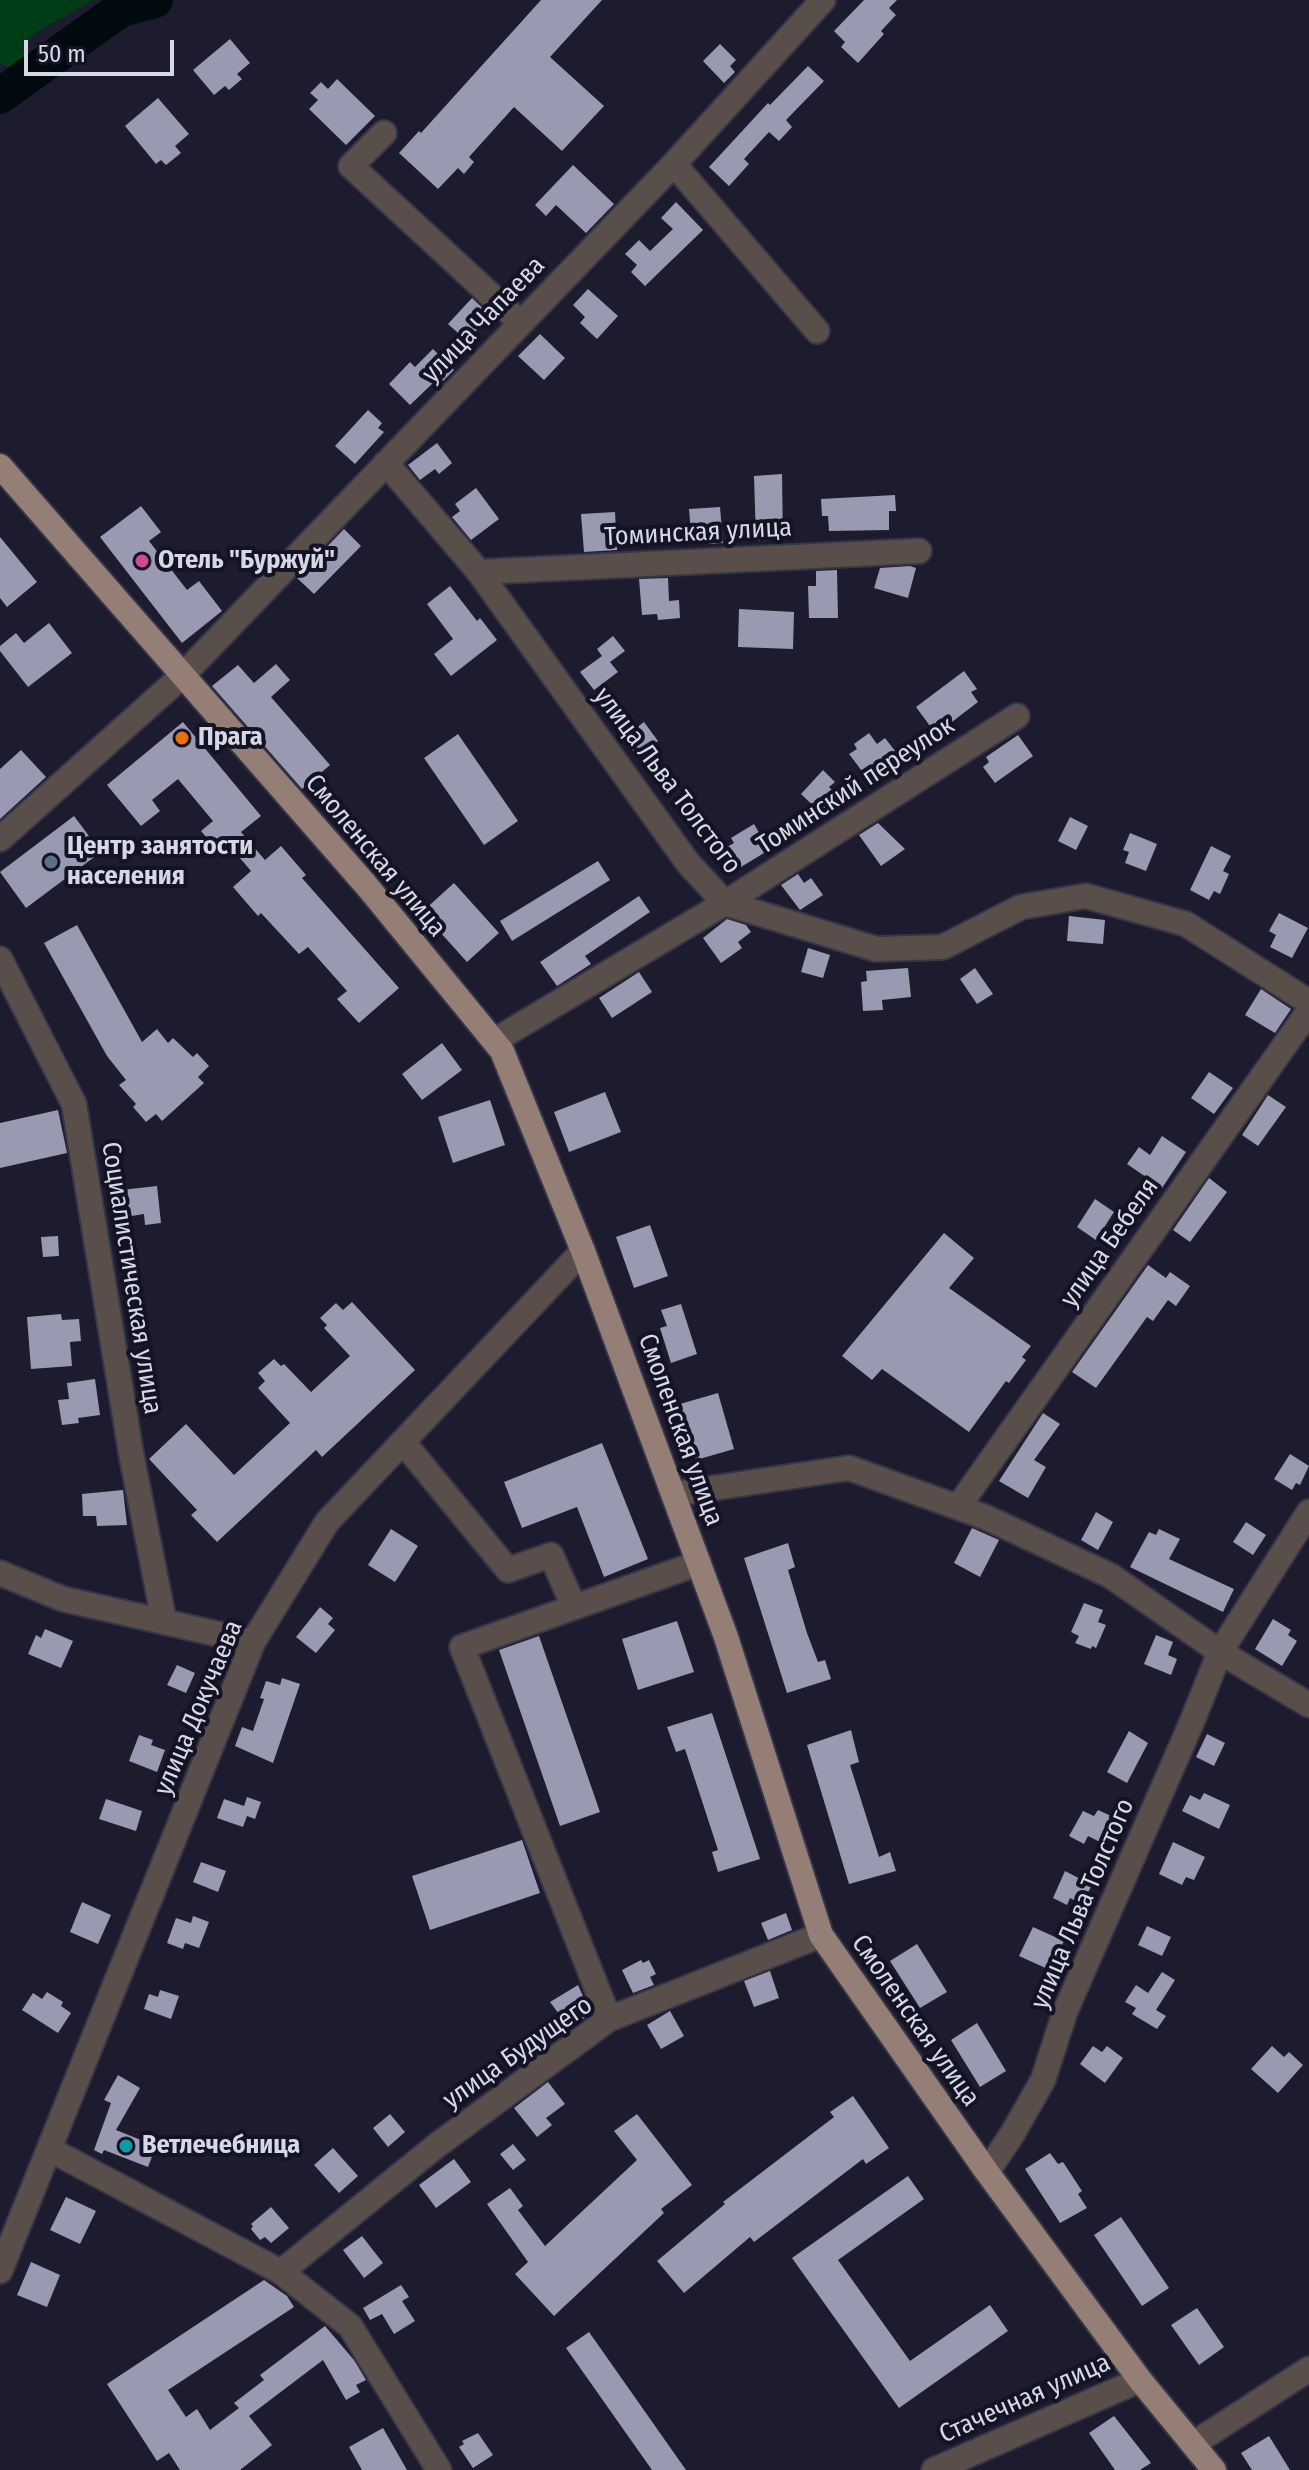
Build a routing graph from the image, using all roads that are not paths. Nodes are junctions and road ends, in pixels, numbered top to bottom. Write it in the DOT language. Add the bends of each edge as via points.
graph roads {
  1 [pos="823,0"];
  2 [pos="384,133"];
  3 [pos="674,164"];
  4 [pos="521,323"];
  5 [pos="817,331"];
  6 [pos="386,463"];
  7 [pos="0,466"];
  8 [pos="919,551"];
  9 [pos="479,572"];
  10 [pos="182,676"];
  11 [pos="1017,716"];
  12 [pos="0,839"];
  13 [pos="725,903"];
  14 [pos="0,959"];
  15 [pos="1309,1002"];
  16 [pos="1309,1011"];
  17 [pos="494,1041"];
  18 [pos="583,1251"];
  19 [pos="403,1442"];
  20 [pos="673,1494"];
  21 [pos="958,1507"];
  22 [pos="1309,1512"];
  23 [pos="699,1563"];
  24 [pos="0,1573"];
  25 [pos="574,1607"];
  26 [pos="164,1621"];
  27 [pos="253,1642"];
  28 [pos="1220,1652"];
  29 [pos="1309,1705"];
  30 [pos="821,1935"];
  31 [pos="609,2019"];
  32 [pos="49,2149"];
  33 [pos="987,2172"];
  34 [pos="0,2271"];
  35 [pos="281,2272"];
  36 [pos="1309,2369"];
  37 [pos="1140,2380"];
  38 [pos="1193,2444"];
  39 [pos="439,2470"];
  40 [pos="934,2470"];
  41 [pos="1214,2470"];
  1 -- 3 [label="street, улица Чапаева"];
  2 -- 4 [label="street" via="351,166"];
  3 -- 4 [label="street, улица Чапаева"];
  3 -- 5 [label="street"];
  4 -- 6 [label="street, улица Чапаева"];
  6 -- 9 [label="street, улица Льва Толстого"];
  6 -- 10 [label="street, улица Чапаева"];
  7 -- 10 [label="main road, Смоленская улица"];
  8 -- 9 [label="street, Томинская улица"];
  9 -- 13 [label="street, улица Льва Толстого" via="688,863"];
  10 -- 12 [label="street, улица Чапаева"];
  10 -- 17 [label="main road, Смоленская улица" via="366,885"];
  11 -- 13 [label="street, Томинский переулок"];
  13 -- 15 [label="street, улица Льва Толстого" via="876,949 943,947 1021,907 1086,896 1186,924"];
  13 -- 17 [label="street, Томинский переулок"];
  14 -- 26 [label="street, Социалистическая улица" via="74,1104"];
  16 -- 21 [label="street, улица Бебеля"];
  17 -- 18 [label="main road, Смоленская улица"];
  18 -- 19 [label="street, улица Докучаева"];
  18 -- 20 [label="main road, Смоленская улица"];
  19 -- 25 [label="street" via="508,1570 551,1555"];
  19 -- 27 [label="street, улица Докучаева" via="327,1522"];
  20 -- 21 [label="street" via="849,1468"];
  20 -- 23 [label="main road, Смоленская улица"];
  21 -- 28 [label="street" via="1111,1576"];
  22 -- 28 [label="street, улица Льва Толстого"];
  23 -- 25 [label="street"];
  23 -- 30 [label="main road, Смоленская улица"];
  24 -- 26 [label="street" via="63,1599"];
  25 -- 31 [label="street" via="462,1647"];
  26 -- 27 [label="street"];
  27 -- 32 [label="street, улица Докучаева"];
  28 -- 29 [label="street"];
  28 -- 33 [label="street, улица Льва Толстого" via="1065,2012 1043,2080"];
  30 -- 31 [label="street, улица Будущего"];
  30 -- 33 [label="main road, Смоленская улица"];
  31 -- 35 [label="street, улица Будущего" via="436,2146"];
  32 -- 34 [label="street, улица Докучаева"];
  32 -- 35 [label="street"];
  33 -- 37 [label="main road, Смоленская улица"];
  35 -- 39 [label="street" via="350,2326"];
  36 -- 38 [label="street"];
  37 -- 38 [label="main road, Смоленская улица"];
  37 -- 40 [label="street, Стачечная улица"];
  38 -- 41 [label="main road, Смоленская улица"];
}
